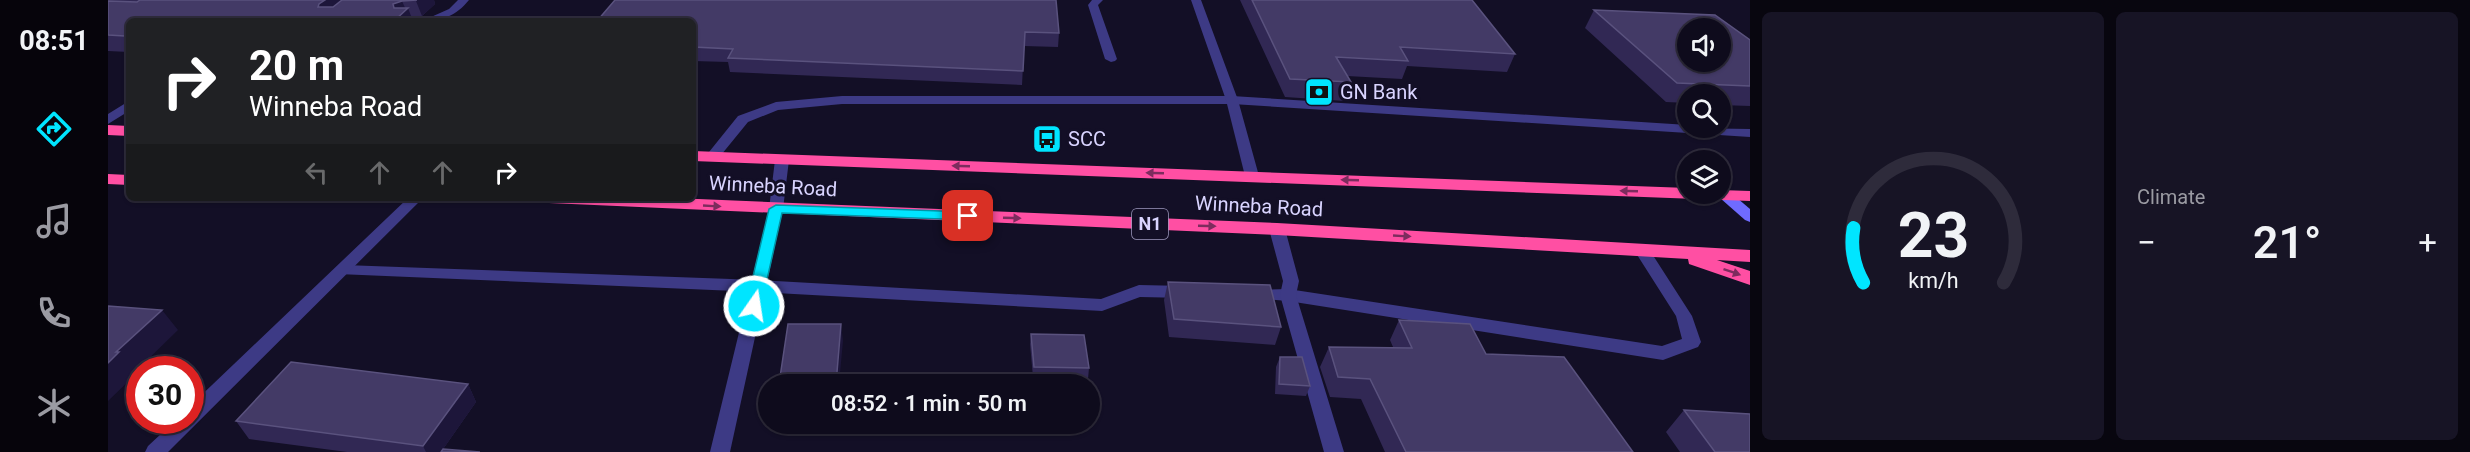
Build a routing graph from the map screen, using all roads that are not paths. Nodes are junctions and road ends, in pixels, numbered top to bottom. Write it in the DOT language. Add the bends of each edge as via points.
graph roads {
  1 [pos="464,0"];
  2 [pos="1098,0"];
  3 [pos="1196,0"];
  4 [pos="436,18"];
  5 [pos="1111,59"];
  6 [pos="1232,100"];
  7 [pos="126,107"];
  8 [pos="108,120"];
  9 [pos="108,130"];
  10 [pos="126,130"];
  11 [pos="1750,133"];
  12 [pos="696,156"];
  13 [pos="712,157"];
  14 [pos="782,160"];
  15 [pos="1252,176"];
  16 [pos="108,179"];
  17 [pos="126,180"];
  18 [pos="1677,193"];
  19 [pos="1731,195"];
  20 [pos="1750,196"];
  21 [pos="1731,200"];
  22 [pos="413,201"];
  23 [pos="611,201"];
  24 [pos="776,209"];
  25 [pos="1750,217"];
  26 [pos="1277,229"];
  27 [pos="1642,250"];
  28 [pos="1675,252"];
  29 [pos="1750,256"];
  30 [pos="344,270"];
  31 [pos="1750,278"];
  32 [pos="759,286"];
  33 [pos="1197,293"];
  34 [pos="1243,294"];
  35 [pos="1288,295"];
  36 [pos="204,405"];
  37 [pos="174,434"];
  38 [pos="155,452"];
  39 [pos="720,452"];
  40 [pos="1334,452"];
  1 -- 4 [label="street"];
  2 -- 5 [label="street" via="1093,5"];
  3 -- 6 [label="street"];
  6 -- 11 [label="street"];
  6 -- 13 [label="street" via="842,100 776,106 743,119"];
  6 -- 15 [label="street"];
  7 -- 8 [label="street"];
  9 -- 10 [label="highway"];
  12 -- 13 [label="highway, Winneba Road"];
  13 -- 14 [label="highway, Winneba Road"];
  15 -- 14 [label="highway, Winneba Road, one-way"];
  14 -- 24 [label="street"];
  18 -- 15 [label="highway, Winneba Road, one-way"];
  16 -- 17 [label="highway"];
  19 -- 20 [label="highway, Winneba Road"];
  21 -- 25 [label="street"];
  22 -- 30 [label="street"];
  23 -- 24 [label="highway, Winneba Road / N1, one-way"];
  24 -- 26 [label="highway, Winneba Road / N1, one-way"];
  24 -- 32 [label="street"];
  26 -- 27 [label="highway, Winneba Road / N1, one-way"];
  26 -- 35 [label="street" via="1291,281"];
  27 -- 28 [label="highway, Winneba Road / N1"];
  27 -- 35 [label="street" via="1684,316 1692,342 1663,353"];
  28 -- 29 [label="highway, Winneba Road / N1"];
  28 -- 31 [label="highway, one-way"];
  30 -- 32 [label="street"];
  30 -- 36 [label="street"];
  32 -- 33 [label="street" via="1102,305 1140,291"];
  32 -- 39 [label="street"];
  34 -- 35 [label="street"];
  35 -- 40 [label="street"];
  37 -- 38 [label="street"];
}
